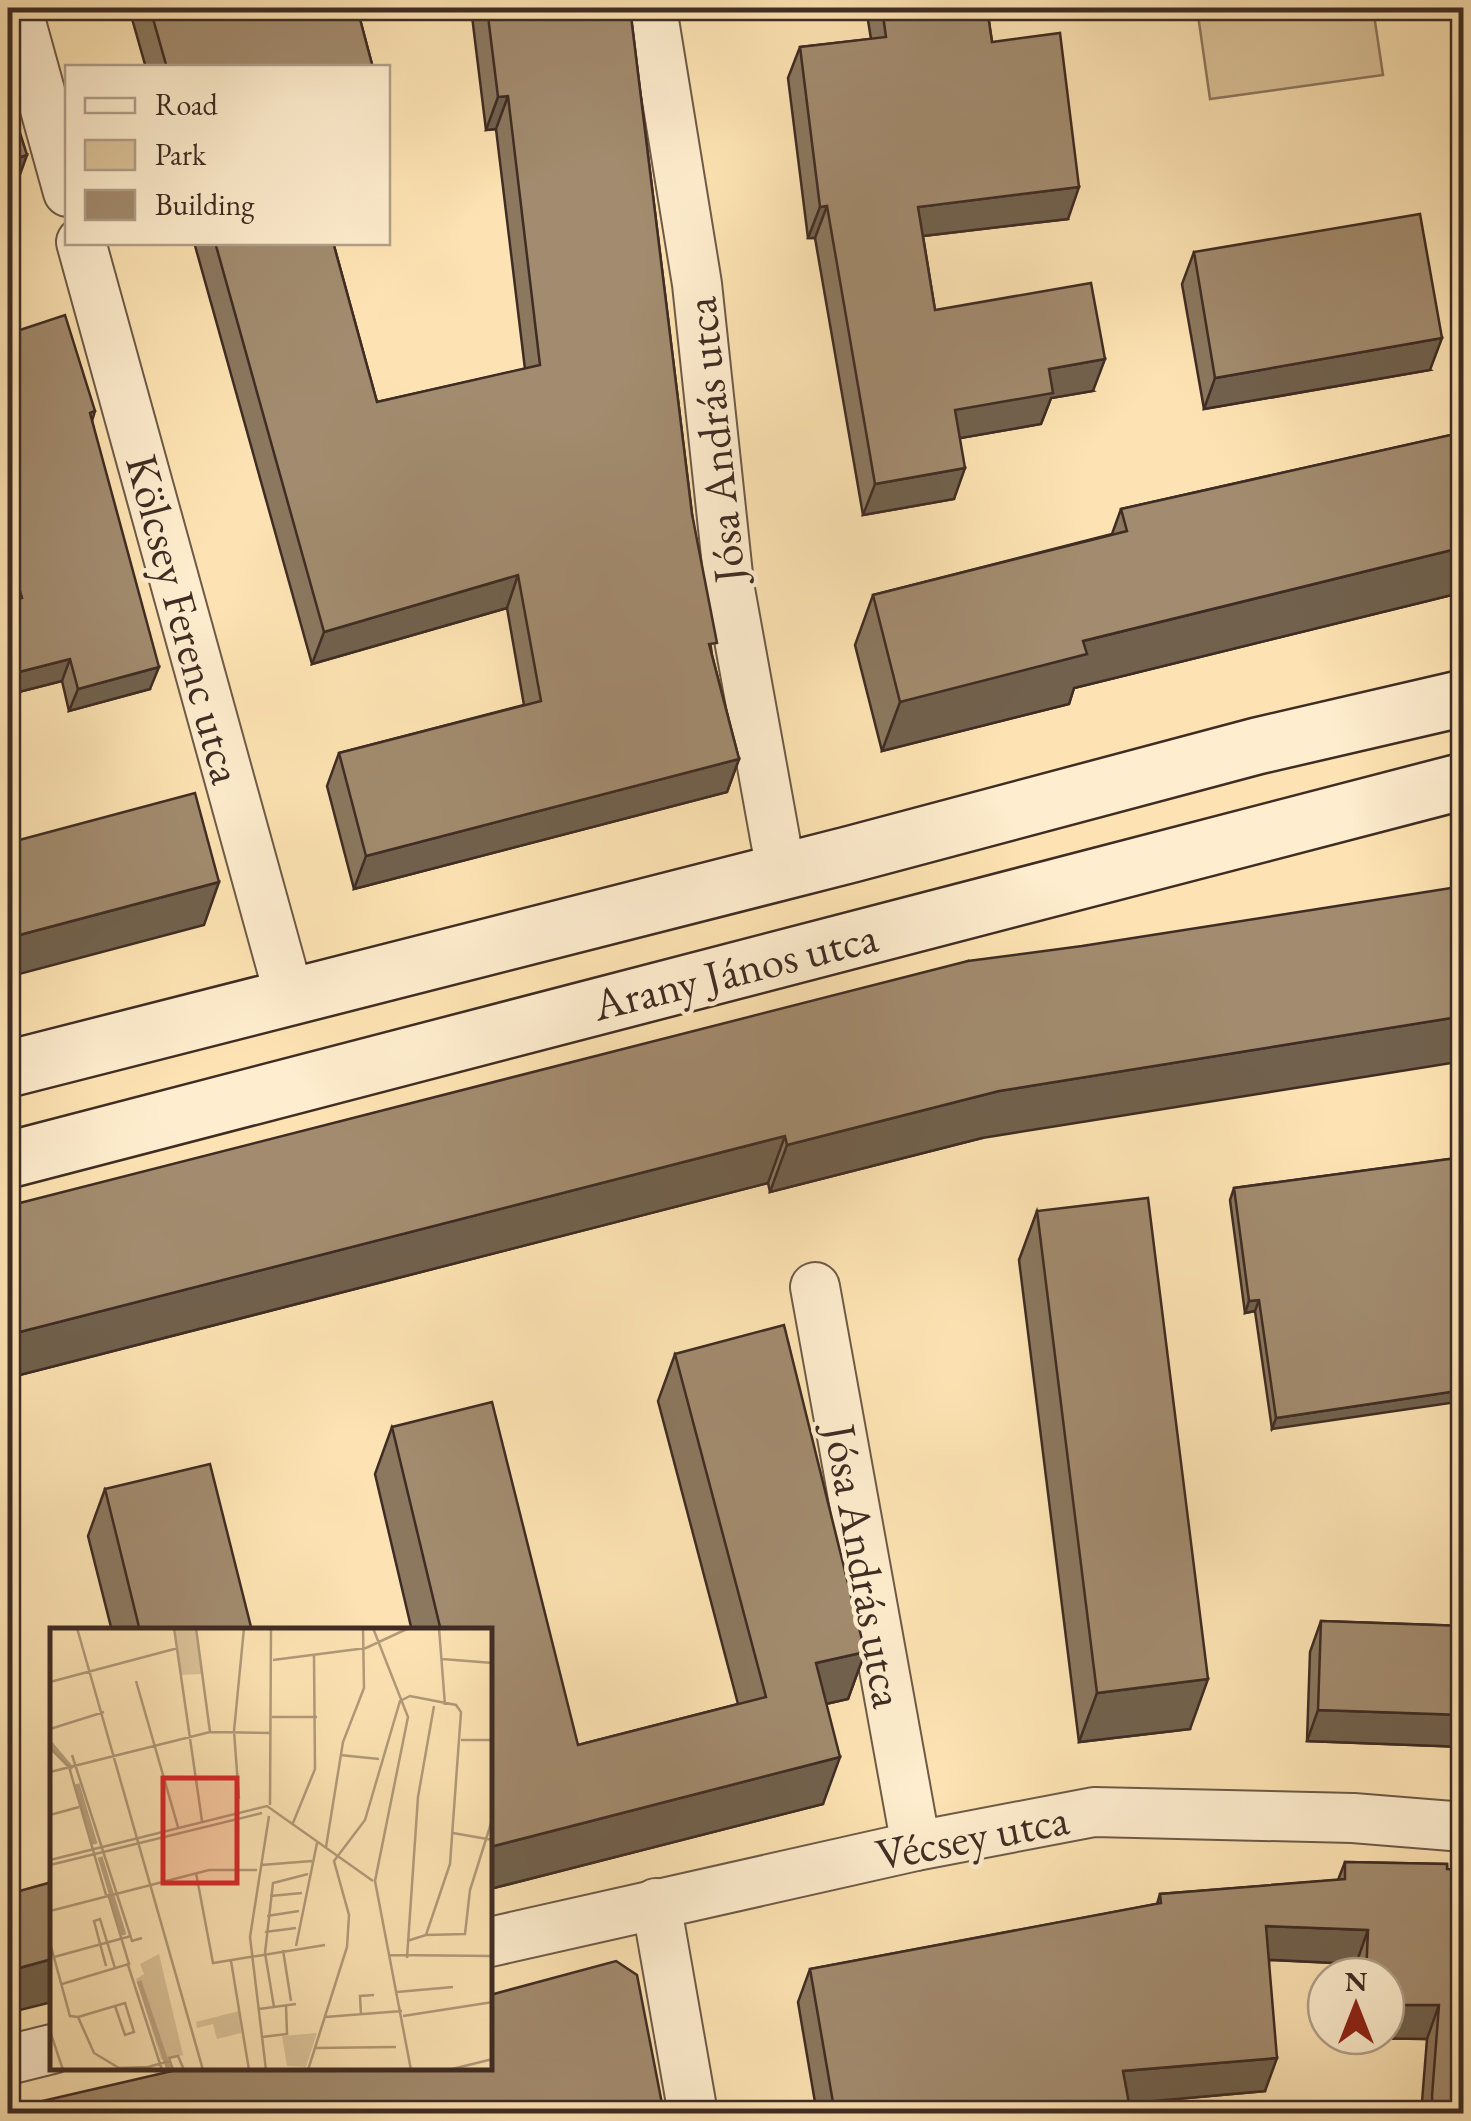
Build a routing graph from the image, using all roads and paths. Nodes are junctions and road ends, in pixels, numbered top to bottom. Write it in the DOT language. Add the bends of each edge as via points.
graph roads {
  1 [pos="17,8"];
  2 [pos="652,8"];
  3 [pos="65,181"];
  4 [pos="82,245"];
  5 [pos="1464,698"];
  6 [pos="1464,780"];
  7 [pos="781,871"];
  8 [pos="288,995"];
  9 [pos="8,1068"];
  10 [pos="8,1160"];
  11 [pos="815,1287"];
  12 [pos="1464,1826"];
  13 [pos="916,1846"];
  14 [pos="656,1904"];
  15 [pos="492,1942"];
  16 [pos="50,2049"];
  17 [pos="8,2060"];
  18 [pos="693,2114"];
  1 -- 3 [label="street"];
  2 -- 7 [label="street, Jósa András utca" via="697,284 729,584"];
  4 -- 8 [label="street, Kölcsey Ferenc utca"];
  5 -- 7 [label="street, Arany János utca"];
  6 -- 10 [label="street, Arany János utca"];
  7 -- 8 [label="street, Arany János utca"];
  8 -- 9 [label="street, Arany János utca"];
  11 -- 13 [label="street, Jósa András utca"];
  12 -- 13 [label="street, Vécsey utca" via="1094,1812"];
  13 -- 14 [label="street, Vécsey utca"];
  14 -- 15 [label="street, Vécsey utca"];
  14 -- 18 [label="street"];
  16 -- 17 [label="street"];
}
